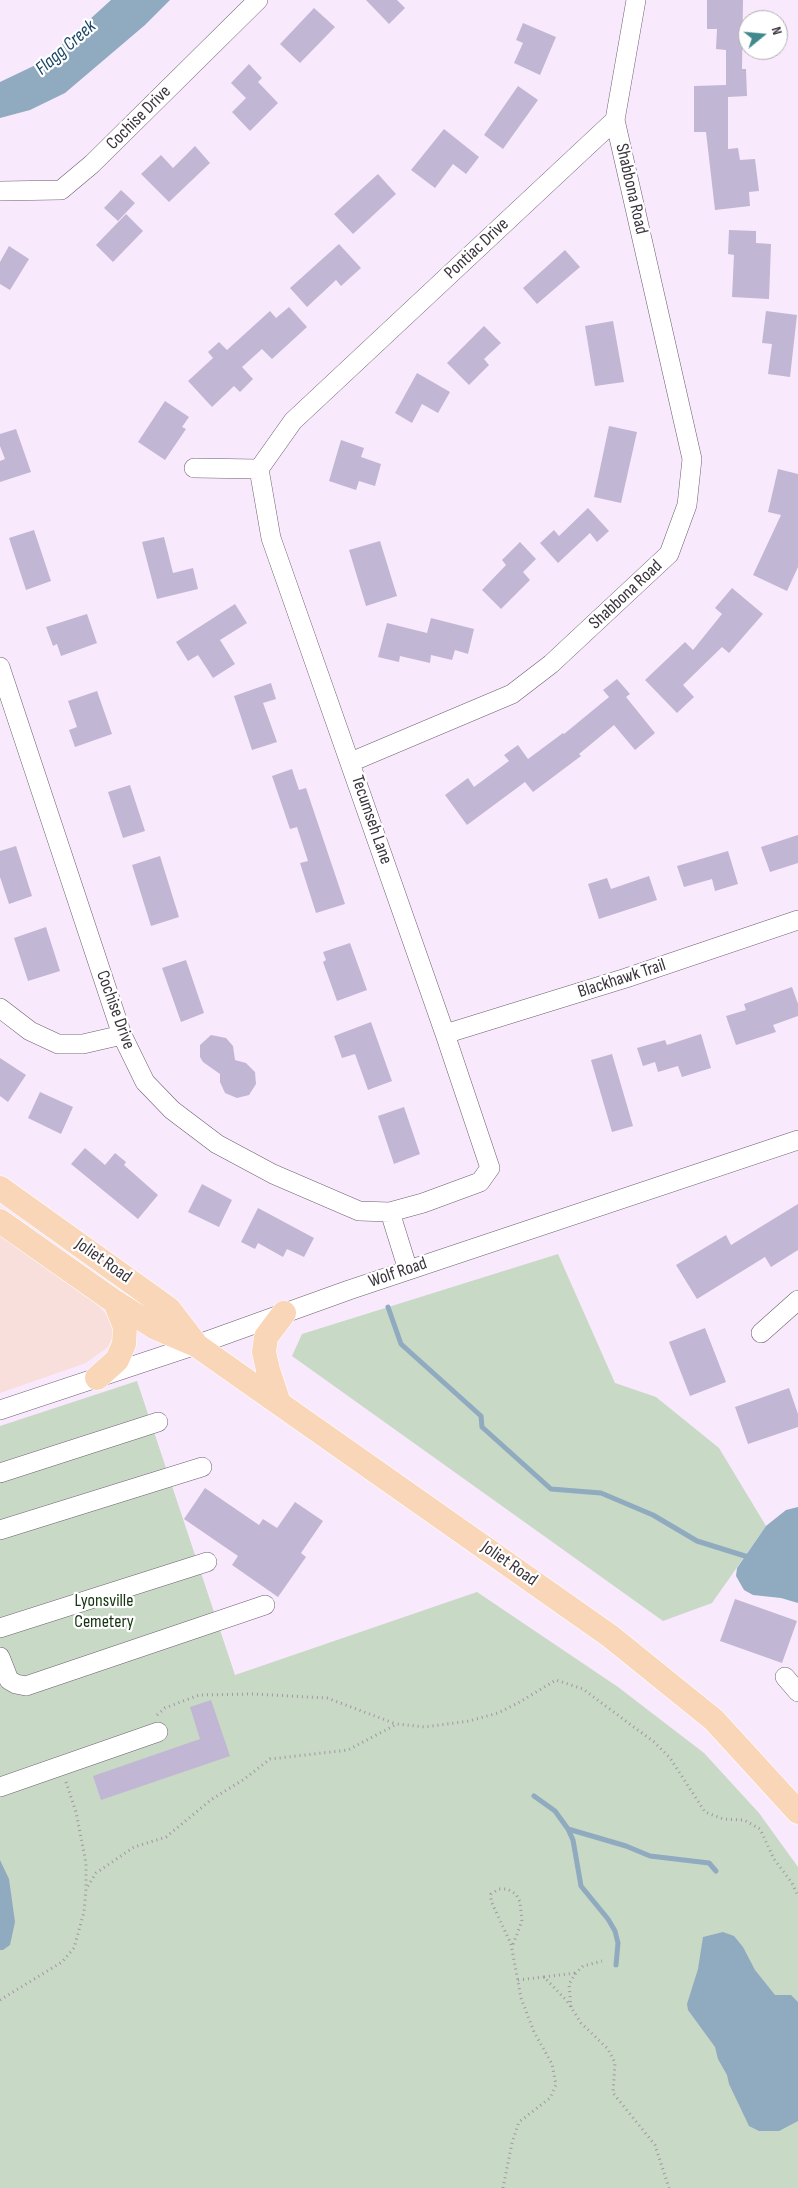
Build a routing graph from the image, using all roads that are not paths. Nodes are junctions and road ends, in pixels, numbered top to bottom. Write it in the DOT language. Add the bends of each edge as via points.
graph roads {
  1 [pos="258,0"];
  2 [pos="636,0"];
  3 [pos="615,120"];
  4 [pos="0,190"];
  5 [pos="194,468"];
  6 [pos="259,469"];
  7 [pos="0,667"];
  8 [pos="351,762"];
  9 [pos="798,920"];
  10 [pos="0,1008"];
  11 [pos="445,1034"];
  12 [pos="122,1035"];
  13 [pos="798,1140"];
  14 [pos="490,1168"];
  15 [pos="0,1188"];
  16 [pos="390,1212"];
  17 [pos="0,1221"];
  18 [pos="408,1270"];
  19 [pos="798,1300"];
  20 [pos="115,1302"];
  21 [pos="284,1313"];
  22 [pos="761,1333"];
  23 [pos="196,1344"];
  24 [pos="97,1378"];
  25 [pos="279,1403"];
  26 [pos="0,1410"];
  27 [pos="158,1422"];
  28 [pos="202,1468"];
  29 [pos="0,1473"];
  30 [pos="0,1530"];
  31 [pos="207,1562"];
  32 [pos="266,1605"];
  33 [pos="0,1628"];
  34 [pos="0,1656"];
  35 [pos="785,1677"];
  36 [pos="798,1692"];
  37 [pos="158,1732"];
  38 [pos="0,1787"];
  39 [pos="798,1812"];
  1 -- 4 [label="street, Cochise Drive" via="92,164 61,190"];
  2 -- 3 [label="street"];
  3 -- 6 [label="street, Pontiac Drive" via="293,421"];
  3 -- 8 [label="street, Shabbona Road" via="692,460 687,505 669,554 551,664 512,694"];
  5 -- 6 [label="street"];
  6 -- 8 [label="street, Tecumseh Lane" via="271,538"];
  7 -- 12 [label="street, Cochise Drive"];
  8 -- 11 [label="street, Tecumseh Lane"];
  9 -- 11 [label="street, Blackhawk Trail"];
  10 -- 12 [label="street" via="30,1031 58,1044 83,1044"];
  11 -- 14 [label="street, Tecumseh Lane"];
  12 -- 16 [label="street, Cochise Drive" via="145,1082 172,1110 217,1144 273,1174 359,1211"];
  13 -- 18 [label="street, Wolf Road"];
  14 -- 16 [label="street, Cochise Drive" via="480,1182"];
  15 -- 23 [label="main road, Joliet Road" via="169,1309"];
  16 -- 18 [label="street"];
  17 -- 20 [label="main road, Joliet Road"];
  18 -- 21 [label="street, Wolf Road"];
  19 -- 22 [label="street"];
  20 -- 23 [label="main road, Joliet Road" via="156,1328"];
  20 -- 24 [label="main road" via="125,1327 124,1344 117,1360"];
  21 -- 23 [label="street, Wolf Road"];
  21 -- 25 [label="main road" via="266,1337 264,1352"];
  23 -- 24 [label="street, Wolf Road"];
  23 -- 25 [label="main road, Joliet Road"];
  24 -- 26 [label="street, Wolf Road"];
  25 -- 39 [label="main road, Joliet Road" via="610,1636 714,1720"];
  27 -- 29 [label="street"];
  28 -- 30 [label="street"];
  31 -- 33 [label="street"];
  32 -- 34 [label="street" via="26,1686 9,1680"];
  35 -- 36 [label="street"];
  37 -- 38 [label="street"];
}
